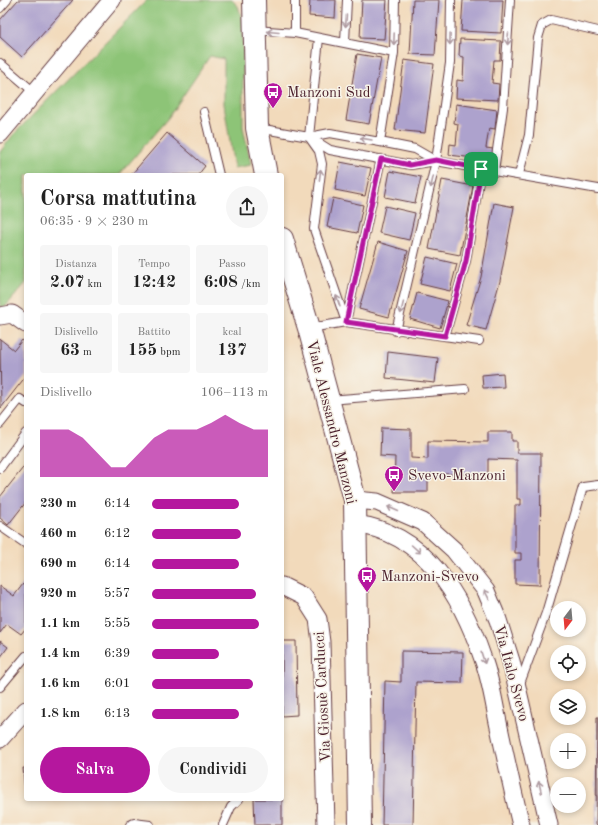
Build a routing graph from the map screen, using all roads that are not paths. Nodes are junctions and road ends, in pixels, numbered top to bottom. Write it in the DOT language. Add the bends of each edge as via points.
graph roads {
  1 [pos="7,0"];
  2 [pos="112,0"];
  3 [pos="253,0"];
  4 [pos="295,0"];
  5 [pos="347,0"];
  6 [pos="395,0"];
  7 [pos="451,0"];
  8 [pos="510,0"];
  9 [pos="0,8"];
  10 [pos="255,30"];
  11 [pos="598,32"];
  12 [pos="295,34"];
  13 [pos="320,38"];
  14 [pos="344,42"];
  15 [pos="394,53"];
  16 [pos="0,62"];
  17 [pos="34,92"];
  18 [pos="204,112"];
  19 [pos="257,128"];
  20 [pos="0,134"];
  21 [pos="309,137"];
  22 [pos="380,142"];
  23 [pos="381,159"];
  24 [pos="436,160"];
  25 [pos="481,169"];
  26 [pos="494,171"];
  27 [pos="219,173"];
  28 [pos="266,173"];
  29 [pos="519,174"];
  30 [pos="598,189"];
  31 [pos="284,252"];
  32 [pos="288,277"];
  33 [pos="0,316"];
  34 [pos="346,322"];
  35 [pos="24,323"];
  36 [pos="309,328"];
  37 [pos="396,330"];
  38 [pos="445,336"];
  39 [pos="479,341"];
  40 [pos="465,389"];
  41 [pos="328,400"];
  42 [pos="24,402"];
  43 [pos="0,424"];
  44 [pos="24,436"];
  45 [pos="0,468"];
  46 [pos="598,485"];
  47 [pos="354,500"];
  48 [pos="354,524"];
  49 [pos="0,526"];
  50 [pos="24,543"];
  51 [pos="284,587"];
  52 [pos="498,620"];
  53 [pos="472,630"];
  54 [pos="24,658"];
  55 [pos="0,687"];
  56 [pos="518,690"];
  57 [pos="24,712"];
  58 [pos="0,739"];
  59 [pos="237,801"];
  60 [pos="130,825"];
  61 [pos="150,825"];
  62 [pos="223,825"];
  63 [pos="326,825"];
  64 [pos="360,825"];
  65 [pos="521,825"];
  66 [pos="549,825"];
  1 -- 9 [label="lane"];
  2 -- 17 [label="street"];
  3 -- 10 [label="street"];
  4 -- 12 [label="lane"];
  5 -- 14 [label="lane, one-way"];
  6 -- 15 [label="lane, one-way"];
  7 -- 24 [label="lane, one-way" via="450,63"];
  8 -- 26 [label="lane, one-way" via="503,108"];
  12 -- 10 [label="lane, one-way"];
  10 -- 19 [label="street"];
  11 -- 29 [label="lane" via="551,20 542,25 538,38 529,135"];
  12 -- 13 [label="lane"];
  13 -- 14 [label="lane"];
  13 -- 21 [label="lane"];
  14 -- 15 [label="lane"];
  15 -- 22 [label="lane"];
  16 -- 17 [label="lane"];
  17 -- 20 [label="street"];
  18 -- 27 [label="lane"];
  19 -- 21 [label="lane"];
  19 -- 28 [label="street"];
  22 -- 21 [label="lane, one-way" via="330,133"];
  21 -- 23 [label="lane" via="330,150"];
  34 -- 21 [label="lane, one-way" via="314,229 322,164 319,151"];
  22 -- 24 [label="lane" via="415,149"];
  23 -- 24 [label="lane" via="410,165"];
  23 -- 34 [label="lane"];
  24 -- 25 [label="lane"];
  24 -- 37 [label="lane, one-way"];
  25 -- 26 [label="lane"];
  25 -- 38 [label="lane" via="466,261"];
  26 -- 29 [label="lane"];
  29 -- 30 [label="lane"];
  31 -- 32 [label="street, Viale Alessandro Manzoni"];
  32 -- 36 [label="street, Viale Alessandro Manzoni"];
  33 -- 35 [label="street" via="12,314"];
  34 -- 36 [label="lane"];
  34 -- 37 [label="lane"];
  36 -- 41 [label="street, Viale Alessandro Manzoni"];
  37 -- 38 [label="lane"];
  38 -- 39 [label="lane"];
  40 -- 41 [label="lane"];
  41 -- 47 [label="street, Viale Alessandro Manzoni"];
  42 -- 43 [label="lane" via="20,399"];
  44 -- 45 [label="lane"];
  46 -- 56 [label="lane" via="583,487 546,614"];
  47 -- 48 [label="street, Viale Alessandro Manzoni"];
  52 -- 47 [label="street, Via Italo Svevo, one-way" via="486,591 454,550 422,522 377,502"];
  48 -- 53 [label="street, Via Italo Svevo, one-way" via="373,527 412,545 445,577"];
  48 -- 64 [label="street, Viale Alessandro Manzoni"];
  49 -- 50 [label="lane"];
  51 -- 63 [label="street, Via Giosuè Carducci" via="304,597 318,619 322,649"];
  52 -- 53 [label="street"];
  52 -- 56 [label="street, Via Italo Svevo"];
  53 -- 65 [label="street, Via Italo Svevo, one-way" via="484,660"];
  54 -- 55 [label="lane"];
  66 -- 56 [label="street, Via Italo Svevo, one-way"];
  57 -- 58 [label="street"];
  59 -- 62 [label="lane" via="231,806"];
  60 -- 61 [label="lane"];
}
